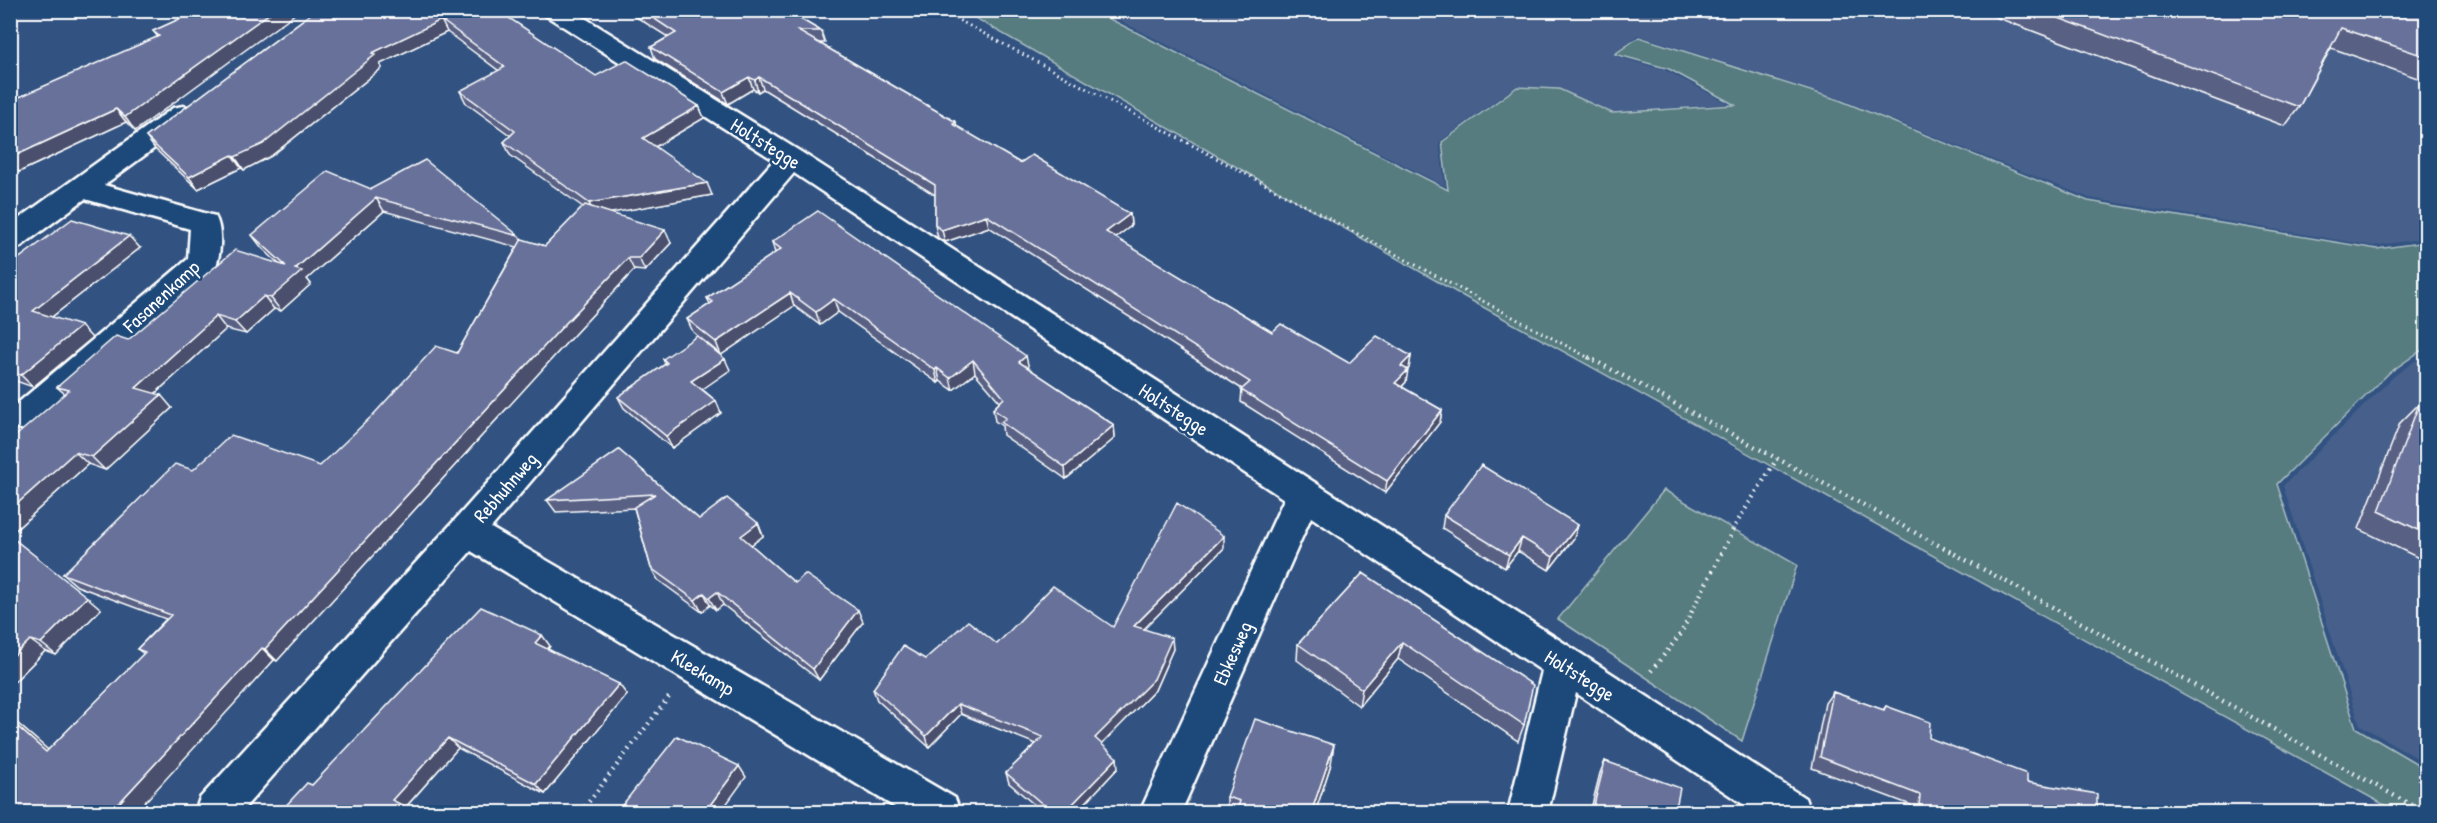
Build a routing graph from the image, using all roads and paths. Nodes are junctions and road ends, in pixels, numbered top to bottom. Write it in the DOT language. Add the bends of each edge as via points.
graph roads {
  1 [pos="554,10"];
  2 [pos="940,10"];
  3 [pos="207,96"];
  4 [pos="791,158"];
  5 [pos="83,189"];
  6 [pos="16,230"];
  7 [pos="24,417"];
  8 [pos="1777,459"];
  9 [pos="1304,494"];
  10 [pos="467,531"];
  11 [pos="1563,664"];
  12 [pos="693,666"];
  13 [pos="1625,703"];
  14 [pos="215,813"];
  15 [pos="581,813"];
  16 [pos="940,813"];
  17 [pos="1160,813"];
  18 [pos="1528,813"];
  19 [pos="1790,813"];
  20 [pos="2424,813"];
  1 -- 4 [label="street, Holtstegge"];
  2 -- 8 [label="path"];
  3 -- 5 [label="street"];
  4 -- 9 [label="street, Holtstegge"];
  4 -- 10 [label="street, Rebhuhnweg"];
  5 -- 6 [label="street"];
  5 -- 7 [label="street, Fasanenkamp" via="205,223 203,263"];
  8 -- 13 [label="path" via="1736,524 1680,635"];
  8 -- 20 [label="path"];
  9 -- 11 [label="street, Holtstegge"];
  9 -- 17 [label="street, Ebkesweg"];
  10 -- 12 [label="street, Kleekamp"];
  10 -- 14 [label="street, Rebhuhnweg"];
  11 -- 13 [label="street, Holtstegge"];
  11 -- 18 [label="street"];
  12 -- 15 [label="path"];
  12 -- 16 [label="street, Kleekamp"];
  13 -- 19 [label="street, Holtstegge"];
}
